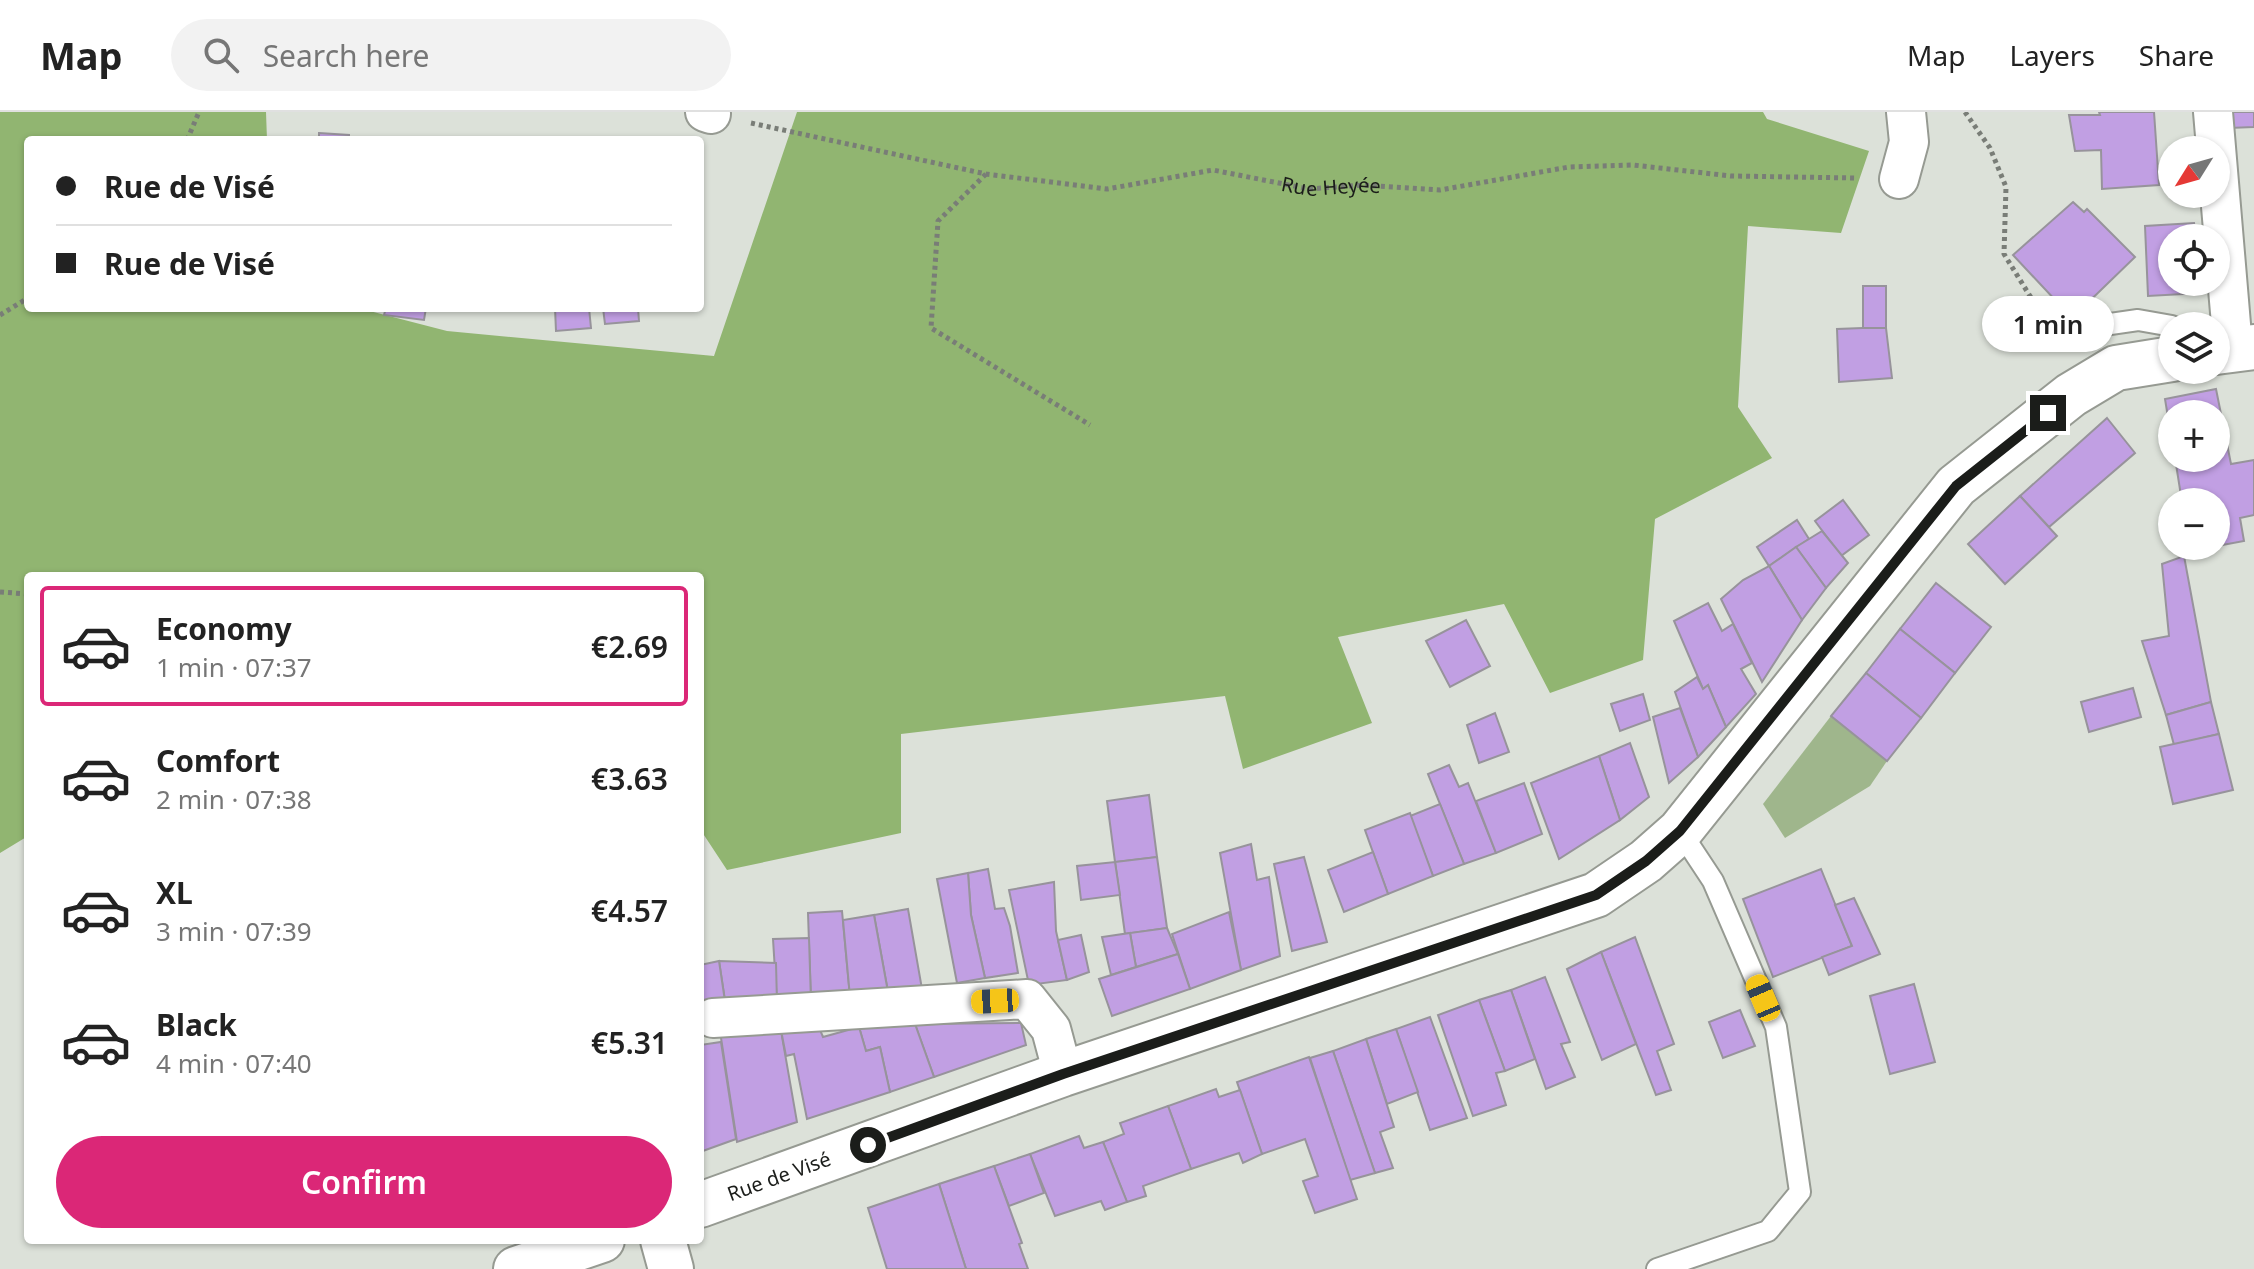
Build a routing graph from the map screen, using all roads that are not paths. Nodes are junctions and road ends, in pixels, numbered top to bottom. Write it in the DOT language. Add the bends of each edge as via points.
graph roads {
  1 [pos="1906,112"];
  2 [pos="2213,112"];
  3 [pos="1899,179"];
  4 [pos="2158,324"];
  5 [pos="2062,331"];
  6 [pos="2231,343"];
  7 [pos="2158,361"];
  8 [pos="1680,831"];
  9 [pos="713,1018"];
  10 [pos="1063,1074"];
  11 [pos="704,1204"];
  12 [pos="590,1244"];
  13 [pos="664,1244"];
  14 [pos="516,1269"];
  15 [pos="671,1269"];
  16 [pos="1657,1269"];
  1 -- 3 [label="street" via="1909,142"];
  2 -- 6 [label="street"];
  4 -- 5 [label="lane" via="2138,320"];
  7 -- 8 [label="street, Rue de Visé" via="2116,368 2071,395 1956,486"];
  8 -- 10 [label="street, Rue de Visé" via="1596,895"];
  8 -- 16 [label="lane" via="1713,881 1776,1027 1800,1192 1768,1231"];
  9 -- 10 [label="street" via="1027,999 1051,1029"];
  10 -- 11 [label="street, Rue de Visé"];
  12 -- 14 [label="street"];
  13 -- 15 [label="street"];
}
